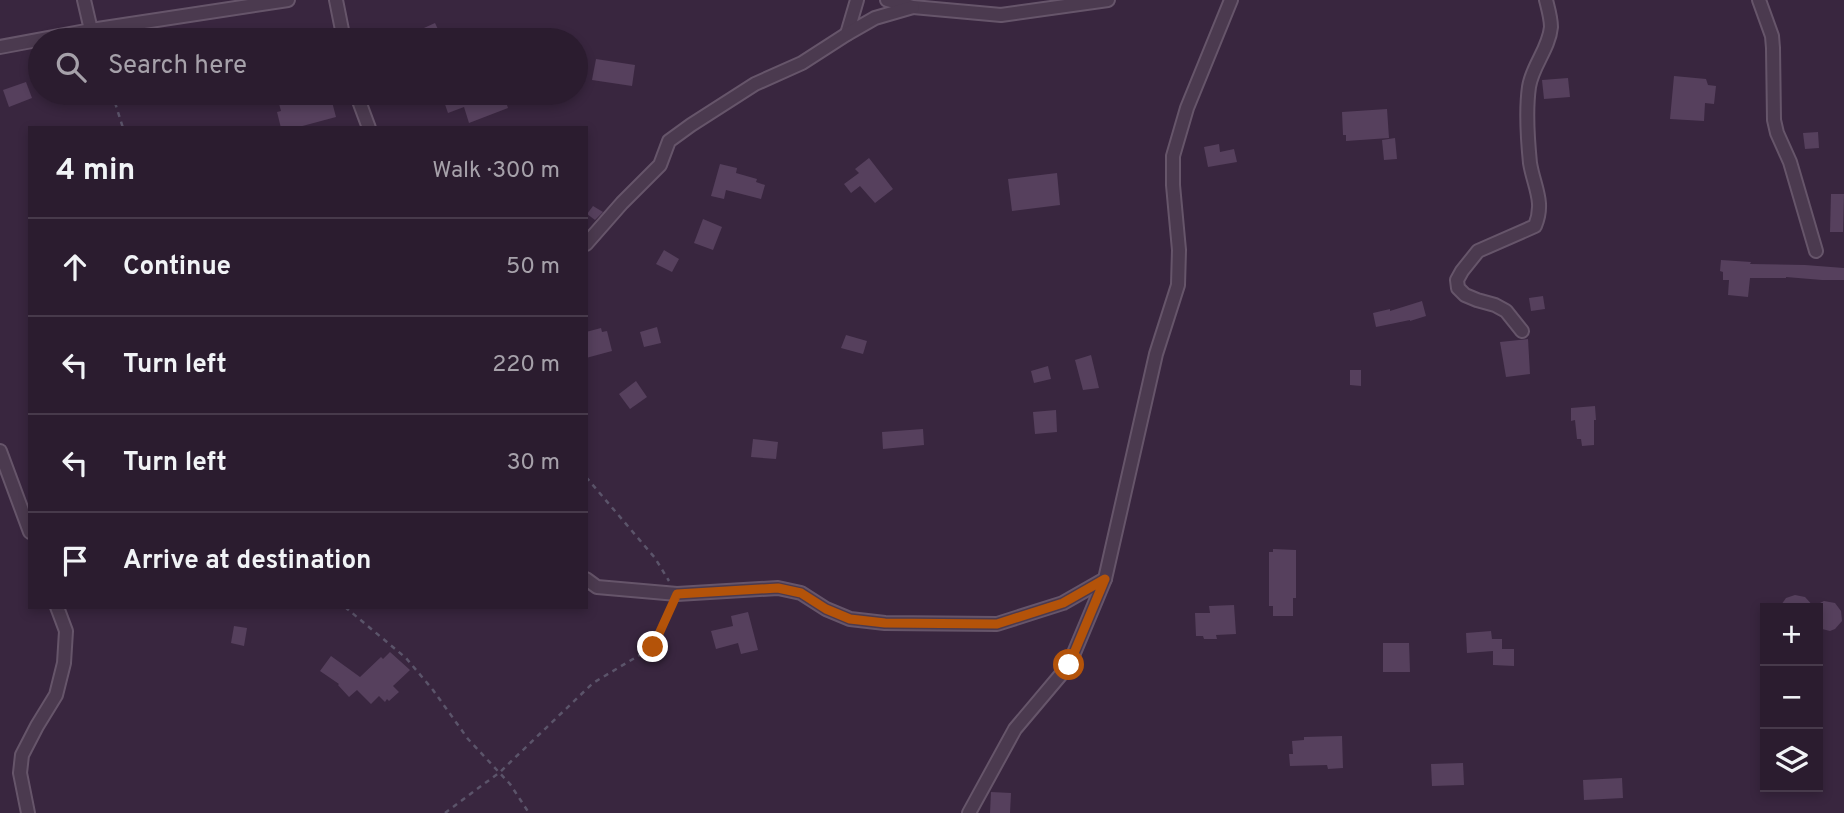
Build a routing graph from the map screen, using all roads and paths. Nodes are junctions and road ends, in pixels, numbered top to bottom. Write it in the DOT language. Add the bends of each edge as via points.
graph roads {
  1 [pos="84,0"];
  2 [pos="288,0"];
  3 [pos="336,0"];
  4 [pos="857,0"];
  5 [pos="887,0"];
  6 [pos="1108,0"];
  7 [pos="1231,0"];
  8 [pos="1546,0"];
  9 [pos="1759,0"];
  10 [pos="913,7"];
  11 [pos="91,28"];
  12 [pos="104,28"];
  13 [pos="342,28"];
  14 [pos="847,34"];
  15 [pos="28,42"];
  16 [pos="0,47"];
  17 [pos="116,105"];
  18 [pos="360,105"];
  19 [pos="122,126"];
  20 [pos="368,126"];
  21 [pos="588,242"];
  22 [pos="1816,251"];
  23 [pos="1522,331"];
  24 [pos="0,450"];
  25 [pos="588,479"];
  26 [pos="28,527"];
  27 [pos="1105,579"];
  28 [pos="588,580"];
  29 [pos="677,594"];
  30 [pos="58,609"];
  31 [pos="347,609"];
  32 [pos="500,772"];
  33 [pos="28,813"];
  34 [pos="445,813"];
  35 [pos="529,813"];
  36 [pos="969,813"];
  1 -- 11 [label="street"];
  2 -- 12 [label="street"];
  3 -- 13 [label="street"];
  4 -- 14 [label="street"];
  5 -- 10 [label="street"];
  6 -- 10 [label="street" via="1001,15"];
  7 -- 27 [label="street" via="1187,108 1173,156 1178,285 1156,354"];
  8 -- 23 [label="street" via="1551,26 1528,87 1528,143 1539,216 1535,226 1478,251 1457,280 1465,295 1506,311"];
  9 -- 22 [label="street" via="1772,36 1777,134"];
  10 -- 14 [label="street" via="875,18"];
  14 -- 21 [label="street" via="802,63 755,84 669,141 660,165"];
  15 -- 16 [label="street"];
  17 -- 19 [label="path"];
  18 -- 20 [label="street"];
  24 -- 26 [label="street"];
  25 -- 29 [label="path" via="655,558"];
  27 -- 29 [label="street" via="1063,603 997,624 850,619 801,593 778,588"];
  27 -- 36 [label="street" via="1069,665 1015,729"];
  28 -- 29 [label="street" via="597,587"];
  29 -- 32 [label="path" via="653,647 593,683"];
  30 -- 33 [label="street" via="66,631 64,663 56,695 22,755 20,773"];
  31 -- 32 [label="path" via="406,658 468,739"];
  32 -- 34 [label="path"];
  32 -- 35 [label="path"];
}
